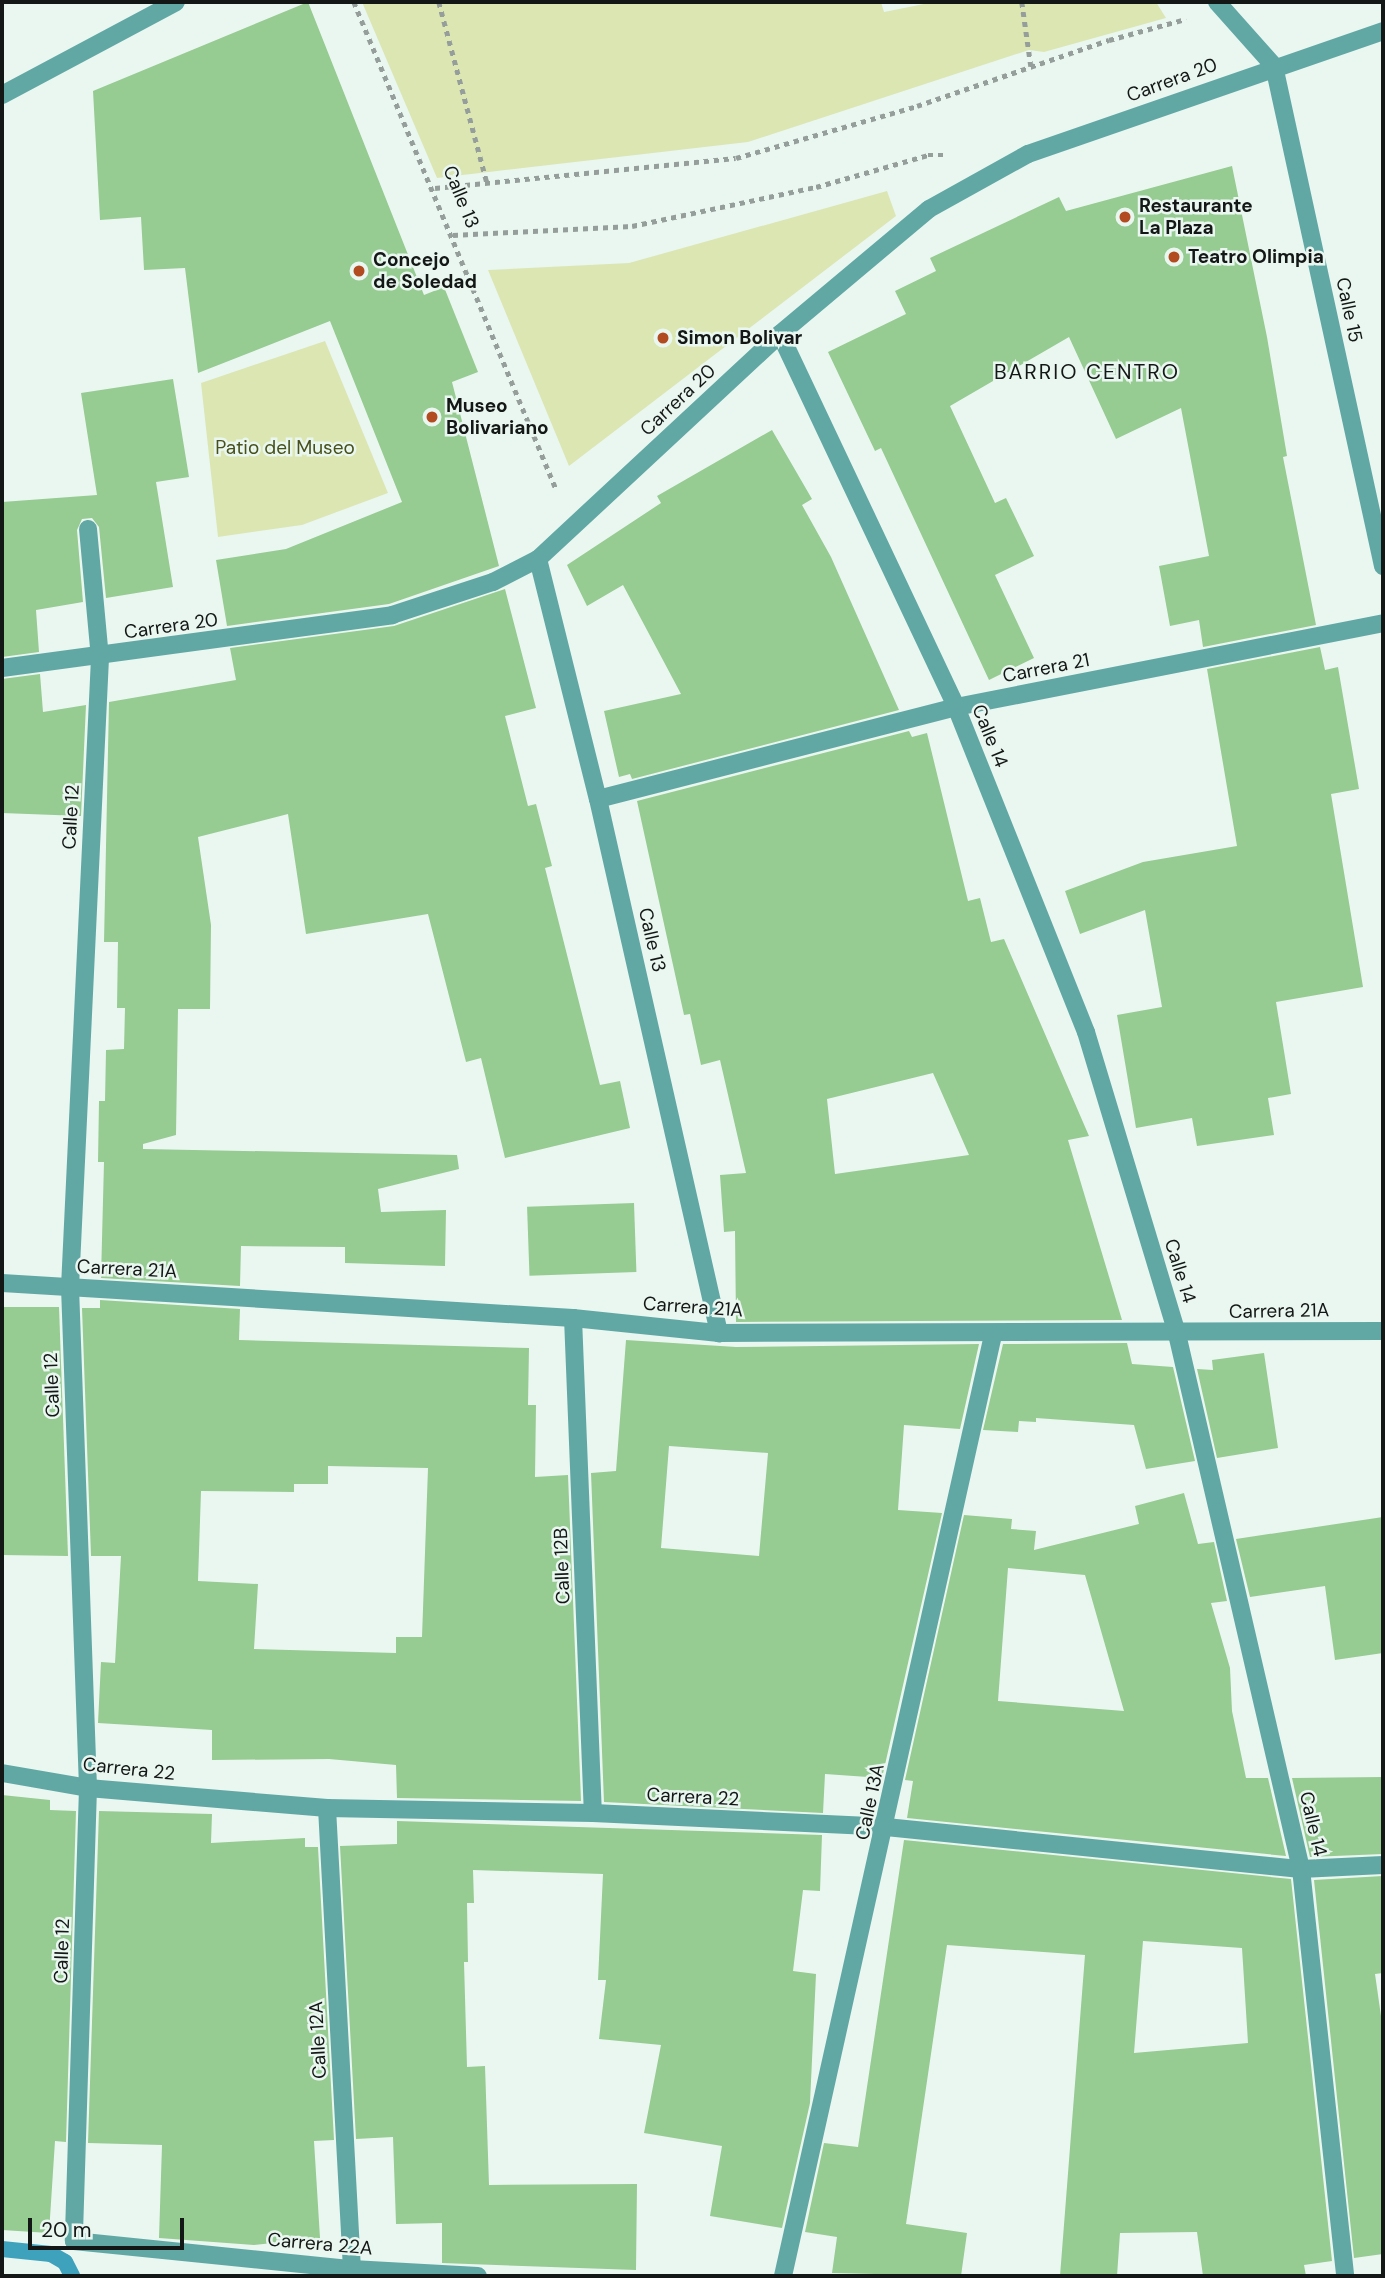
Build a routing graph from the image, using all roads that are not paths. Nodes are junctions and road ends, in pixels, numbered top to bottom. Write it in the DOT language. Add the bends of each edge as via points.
graph roads {
  1 [pos="176,2"];
  2 [pos="1218,4"];
  3 [pos="1383,31"];
  4 [pos="1274,66"];
  5 [pos="2,95"];
  6 [pos="780,334"];
  7 [pos="88,529"];
  8 [pos="538,559"];
  9 [pos="1383,566"];
  10 [pos="1383,623"];
  11 [pos="100,658"];
  12 [pos="2,668"];
  13 [pos="956,707"];
  14 [pos="598,799"];
  15 [pos="2,1283"];
  16 [pos="70,1287"];
  17 [pos="573,1318"];
  18 [pos="1383,1331"];
  19 [pos="719,1333"];
  20 [pos="1177,1334"];
  21 [pos="993,1335"];
  22 [pos="2,1773"];
  23 [pos="88,1788"];
  24 [pos="327,1808"];
  25 [pos="593,1813"];
  26 [pos="886,1827"];
  27 [pos="1383,1865"];
  28 [pos="1301,1869"];
  29 [pos="74,2241"];
  30 [pos="352,2269"];
  31 [pos="478,2276"];
  32 [pos="783,2276"];
  33 [pos="1345,2276"];
  1 -- 5 [label="street"];
  2 -- 4 [label="street"];
  3 -- 4 [label="street, Carrera 20"];
  4 -- 6 [label="street, Carrera 20" via="1028,154 929,209"];
  4 -- 9 [label="street, Calle 15"];
  6 -- 8 [label="street, Carrera 20"];
  6 -- 13 [label="street, Calle 14"];
  7 -- 11 [label="street, Calle 12"];
  8 -- 11 [label="street, Carrera 20" via="493,582 392,615"];
  8 -- 14 [label="street, Calle 13"];
  10 -- 13 [label="street, Carrera 21"];
  11 -- 12 [label="street, Carrera 20"];
  11 -- 16 [label="street, Calle 12"];
  13 -- 14 [label="street, Carrera 21"];
  13 -- 20 [label="street, Calle 14" via="1086,1032"];
  14 -- 19 [label="street, Calle 13"];
  15 -- 16 [label="street, Carrera 21A"];
  16 -- 17 [label="street, Carrera 21A"];
  16 -- 23 [label="street, Calle 12"];
  17 -- 19 [label="street, Carrera 21A"];
  17 -- 25 [label="street, Calle 12B"];
  18 -- 20 [label="street, Carrera 21A"];
  19 -- 21 [label="street, Carrera 21A"];
  20 -- 21 [label="street, Carrera 21A"];
  20 -- 28 [label="street, Calle 14"];
  21 -- 26 [label="street, Calle 13A"];
  22 -- 23 [label="street, Carrera 22"];
  23 -- 24 [label="street, Carrera 22"];
  23 -- 29 [label="street, Calle 12"];
  24 -- 25 [label="street, Carrera 22"];
  24 -- 30 [label="street, Calle 12A"];
  25 -- 26 [label="street, Carrera 22"];
  26 -- 28 [label="street, Carrera 22"];
  26 -- 32 [label="street, Calle 13A"];
  27 -- 28 [label="street, Carrera 22"];
  28 -- 33 [label="street, Calle 14"];
  29 -- 30 [label="street, Carrera 22A"];
  30 -- 31 [label="street, Carrera 22A"];
}
